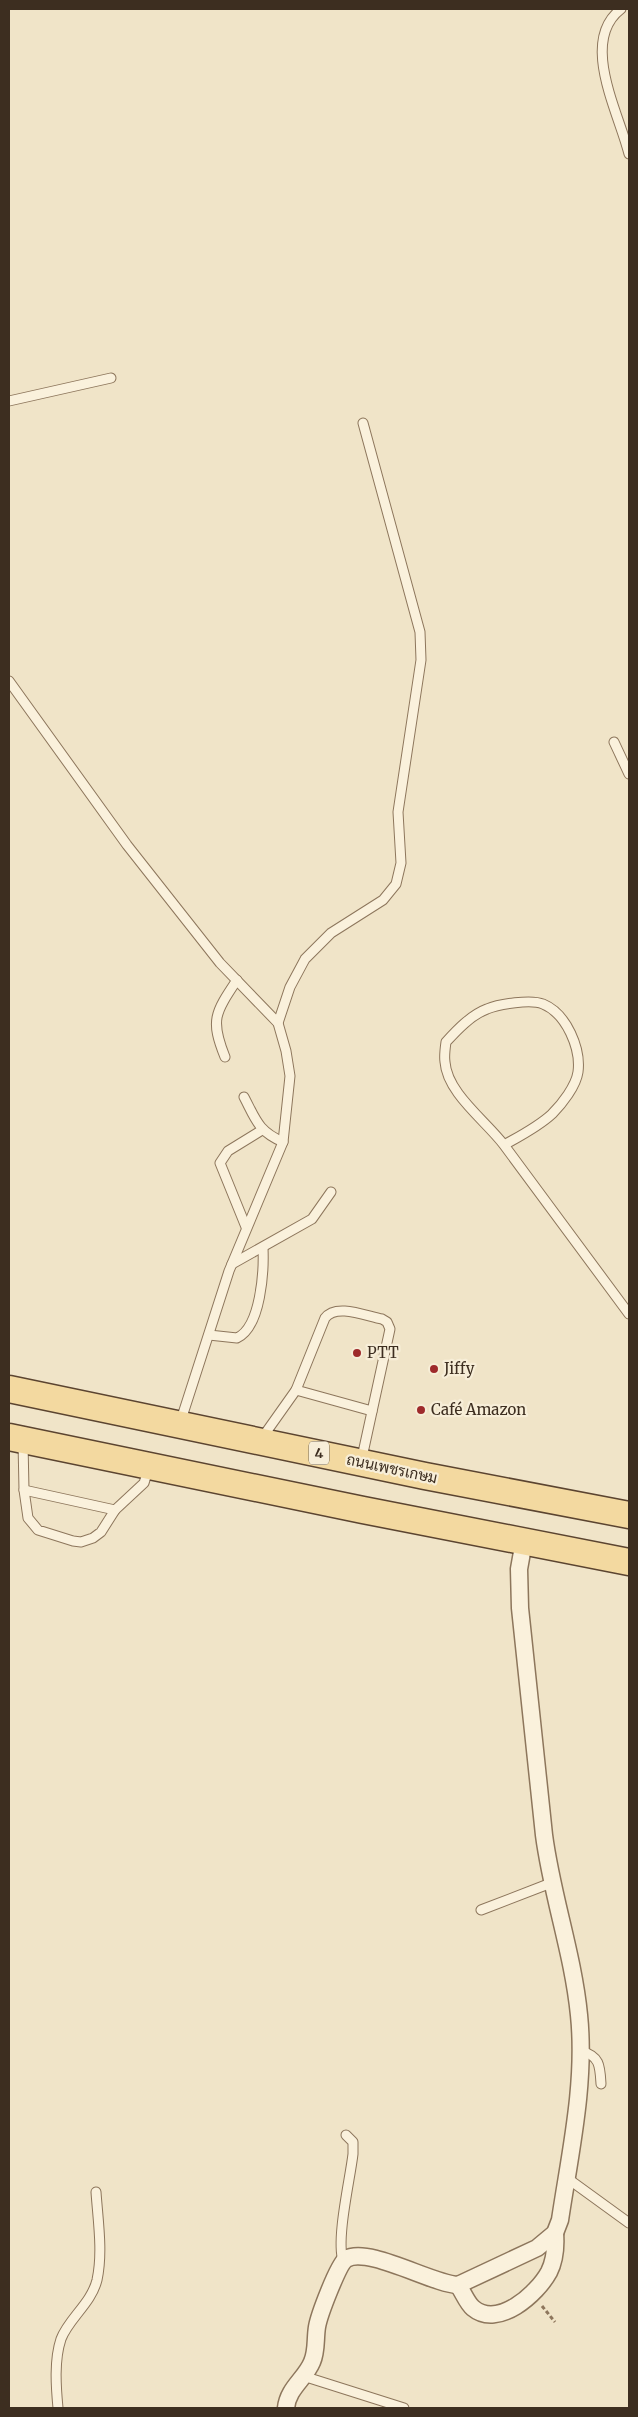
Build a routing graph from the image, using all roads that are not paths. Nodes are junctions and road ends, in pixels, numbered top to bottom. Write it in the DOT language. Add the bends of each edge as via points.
graph roads {
  1 [pos="620,9"];
  2 [pos="629,154"];
  3 [pos="111,378"];
  4 [pos="9,401"];
  5 [pos="363,423"];
  6 [pos="9,680"];
  7 [pos="614,742"];
  8 [pos="629,774"];
  9 [pos="237,980"];
  10 [pos="278,1023"];
  11 [pos="225,1057"];
  12 [pos="244,1097"];
  13 [pos="262,1130"];
  14 [pos="283,1142"];
  15 [pos="504,1145"];
  16 [pos="331,1192"];
  17 [pos="246,1227"];
  18 [pos="262,1248"];
  19 [pos="232,1264"];
  20 [pos="629,1314"];
  21 [pos="208,1335"];
  22 [pos="9,1389"];
  23 [pos="296,1390"];
  24 [pos="372,1411"];
  25 [pos="180,1423"];
  26 [pos="16,1438"];
  27 [pos="259,1442"];
  28 [pos="361,1462"];
  29 [pos="150,1465"];
  30 [pos="24,1490"];
  31 [pos="115,1510"];
  32 [pos="629,1515"];
  33 [pos="524,1541"];
  34 [pos="629,1562"];
  35 [pos="551,1883"];
  36 [pos="481,1910"];
  37 [pos="581,2051"];
  38 [pos="601,2084"];
  39 [pos="346,2135"];
  40 [pos="567,2178"];
  41 [pos="96,2192"];
  42 [pos="629,2223"];
  43 [pos="555,2234"];
  44 [pos="343,2261"];
  45 [pos="458,2285"];
  46 [pos="303,2376"];
  47 [pos="58,2408"];
  48 [pos="286,2408"];
  49 [pos="404,2408"];
  1 -- 2 [label="lane" via="612,16 604,32 601,59"];
  3 -- 4 [label="lane"];
  5 -- 10 [label="lane" via="420,632 421,660 398,812 401,863 396,884 383,900 331,933 305,959 290,987"];
  6 -- 9 [label="lane" via="127,845"];
  7 -- 8 [label="lane"];
  9 -- 10 [label="lane"];
  9 -- 11 [label="lane" via="220,1006 215,1026"];
  10 -- 14 [label="lane" via="290,1076"];
  12 -- 13 [label="lane"];
  13 -- 14 [label="lane"];
  13 -- 17 [label="lane" via="228,1151 220,1163"];
  14 -- 17 [label="lane"];
  15 -- 15 [label="lane" via="454,1086 445,1064 446,1042 486,1009 518,1002 543,1004 560,1018 575,1042 578,1073 569,1093 552,1114"];
  15 -- 20 [label="lane"];
  16 -- 18 [label="lane" via="312,1219"];
  17 -- 19 [label="lane"];
  18 -- 19 [label="lane"];
  18 -- 21 [label="lane" via="263,1278 248,1330 237,1338"];
  19 -- 21 [label="lane"];
  21 -- 25 [label="lane"];
  22 -- 25 [label="main road, ถนนเพชรเกษม / 4"];
  23 -- 24 [label="lane"];
  23 -- 24 [label="lane" via="329,1313 336,1310 382,1319 390,1329"];
  23 -- 27 [label="lane"];
  24 -- 28 [label="lane"];
  25 -- 27 [label="main road, ถนนเพชรเกษม / 4"];
  26 -- 29 [label="main road"];
  26 -- 30 [label="lane"];
  27 -- 28 [label="main road, ถนนเพชรเกษม / 4"];
  28 -- 32 [label="main road, ถนนเพชรเกษม / 4"];
  29 -- 31 [label="lane" via="144,1483"];
  29 -- 33 [label="main road"];
  30 -- 31 [label="lane"];
  30 -- 31 [label="lane" via="25,1510 32,1525 73,1541 93,1538 101,1532"];
  33 -- 34 [label="main road"];
  33 -- 35 [label="street" via="520,1608"];
  35 -- 36 [label="lane"];
  35 -- 37 [label="street" via="574,1978"];
  37 -- 38 [label="lane" via="598,2060"];
  37 -- 40 [label="street"];
  39 -- 44 [label="lane" via="353,2142 353,2154 341,2250"];
  40 -- 42 [label="lane"];
  40 -- 43 [label="street"];
  41 -- 47 [label="lane" via="99,2257 96,2281 90,2297 61,2339"];
  43 -- 45 [label="street" via="537,2248"];
  43 -- 45 [label="street" via="556,2246 549,2272 516,2306 502,2314 482,2312 472,2307"];
  44 -- 45 [label="street" via="362,2256"];
  44 -- 46 [label="street" via="319,2319 315,2354"];
  46 -- 48 [label="street" via="291,2390"];
  46 -- 49 [label="lane"];
}
